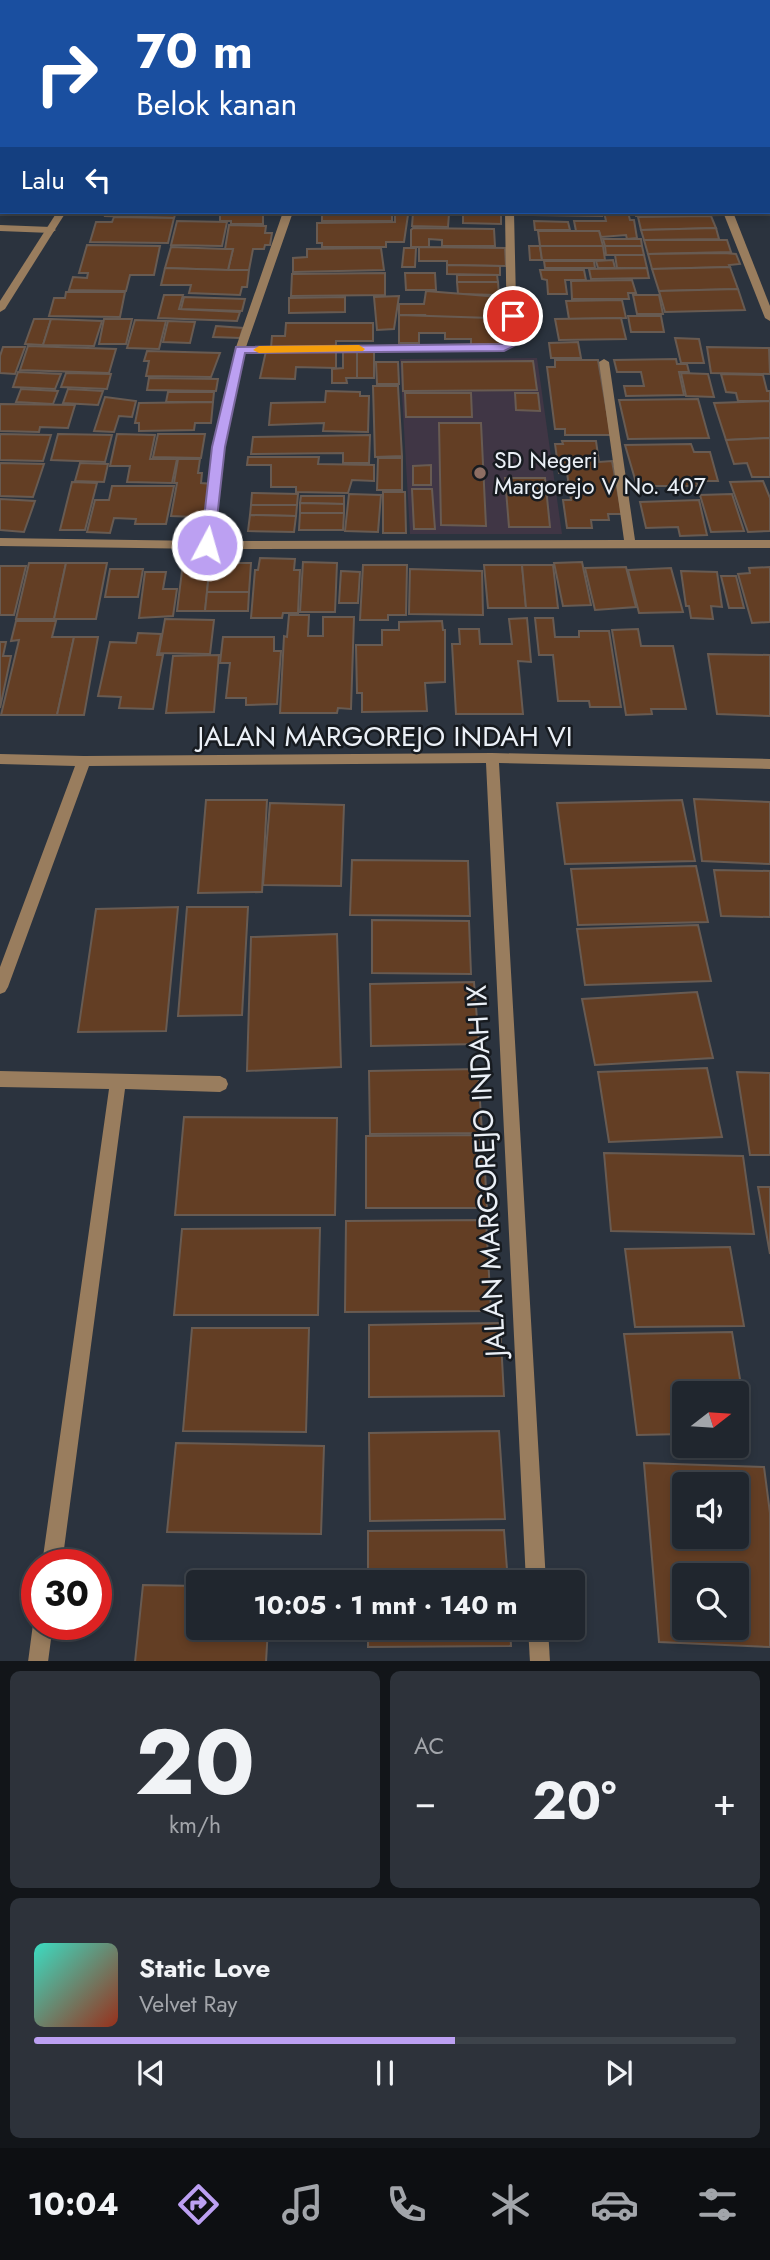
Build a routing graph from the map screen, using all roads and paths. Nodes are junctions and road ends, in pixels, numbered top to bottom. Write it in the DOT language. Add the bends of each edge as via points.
graph roads {
  1 [pos="60,214"];
  2 [pos="287,214"];
  3 [pos="509,214"];
  4 [pos="729,214"];
  5 [pos="0,228"];
  6 [pos="51,230"];
  7 [pos="0,309"];
  8 [pos="770,317"];
  9 [pos="240,350"];
  10 [pos="604,362"];
  11 [pos="0,542"];
  12 [pos="630,543"];
  13 [pos="770,544"];
  14 [pos="207,545"];
  15 [pos="492,758"];
  16 [pos="0,759"];
  17 [pos="84,761"];
  18 [pos="770,764"];
  19 [pos="0,988"];
  20 [pos="0,1079"];
  21 [pos="118,1082"];
  22 [pos="220,1084"];
  23 [pos="53,1549"];
  24 [pos="535,1570"];
  25 [pos="41,1640"];
  26 [pos="539,1640"];
  27 [pos="38,1661"];
  28 [pos="540,1661"];
  1 -- 6 [label="street"];
  2 -- 9 [label="street"];
  3 -- 9 [label="street" via="514,343 499,348"];
  4 -- 8 [label="street"];
  5 -- 6 [label="street"];
  6 -- 7 [label="street"];
  9 -- 14 [label="street" via="218,447"];
  10 -- 12 [label="street"];
  11 -- 14 [label="street"];
  12 -- 13 [label="street"];
  12 -- 14 [label="street"];
  15 -- 17 [label="street, JALAN MARGOREJO INDAH VI"];
  15 -- 18 [label="street, JALAN MARGOREJO INDAH VI"];
  15 -- 24 [label="street, JALAN MARGOREJO INDAH IX"];
  16 -- 17 [label="street, JALAN MARGOREJO INDAH VI"];
  17 -- 19 [label="street"];
  20 -- 21 [label="street"];
  21 -- 22 [label="street"];
  21 -- 23 [label="street"];
  25 -- 27 [label="street"];
  26 -- 28 [label="street"];
}
